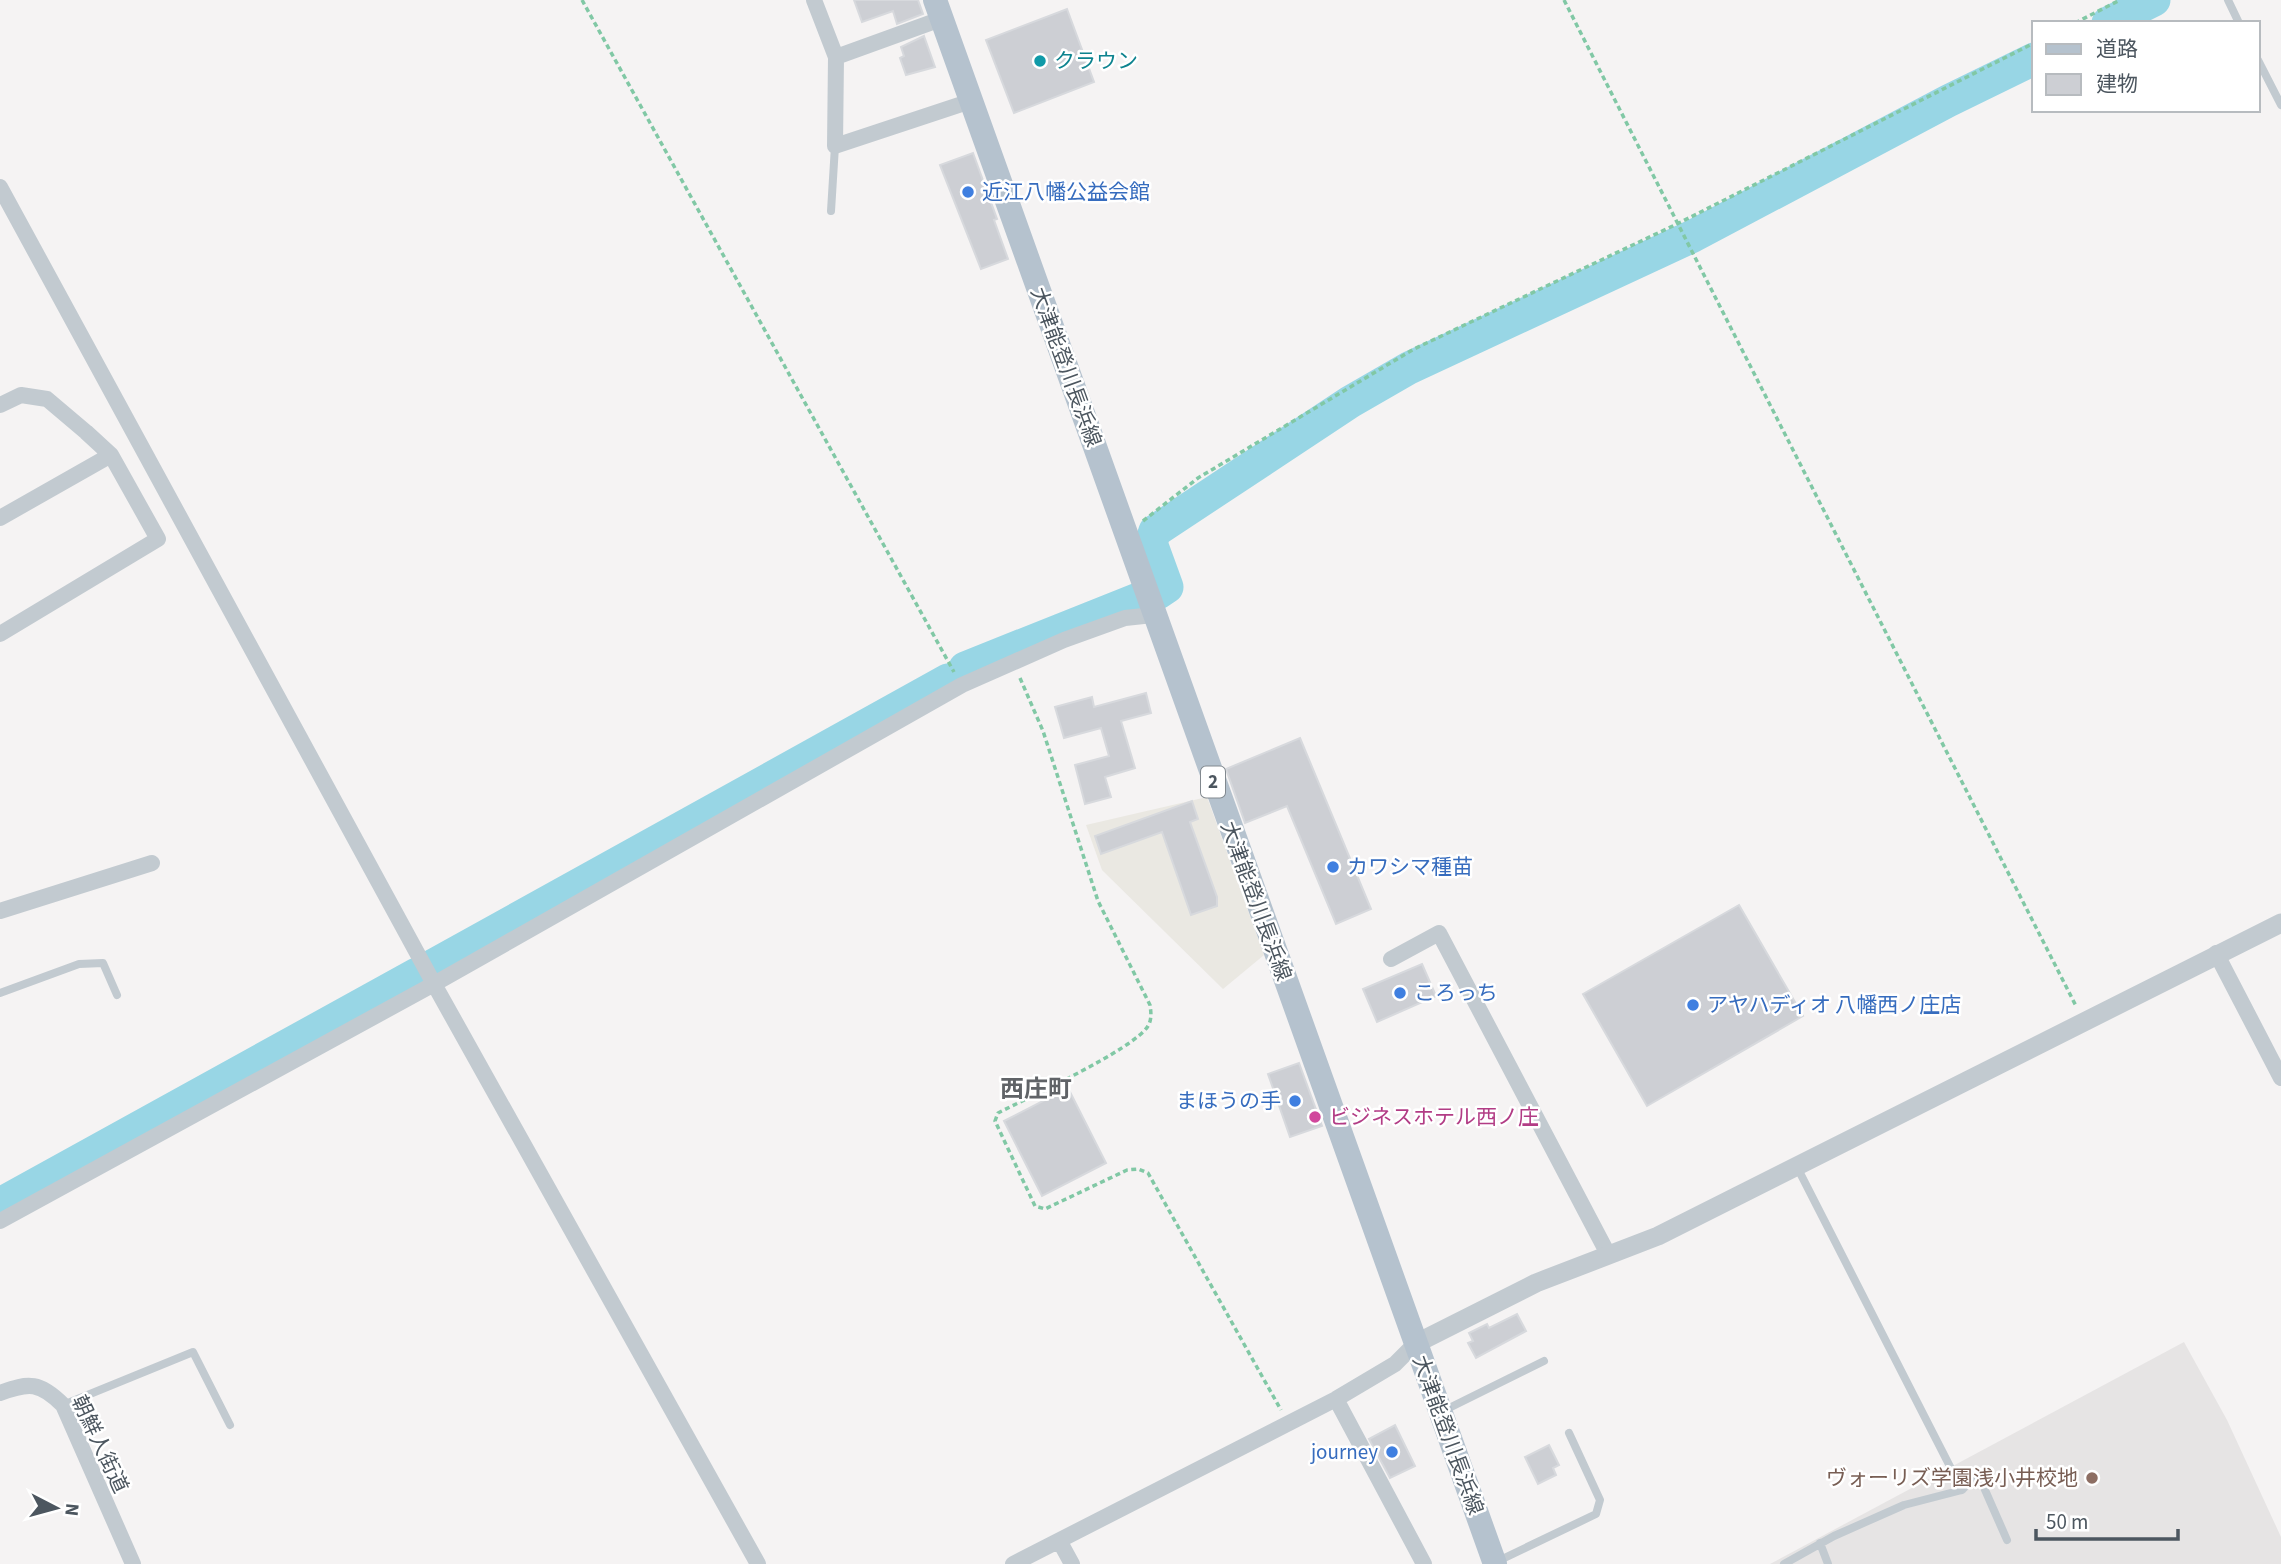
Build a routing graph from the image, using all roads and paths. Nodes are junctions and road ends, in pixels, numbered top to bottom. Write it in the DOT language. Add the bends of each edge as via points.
graph roads {
  1 [pos="582,0"];
  2 [pos="814,0"];
  3 [pos="1564,0"];
  4 [pos="2120,0"];
  5 [pos="2228,0"];
  6 [pos="938,9"];
  7 [pos="2079,21"];
  8 [pos="2238,21"];
  9 [pos="2032,44"];
  10 [pos="836,57"];
  11 [pos="2260,64"];
  12 [pos="971,101"];
  13 [pos="2281,105"];
  14 [pos="835,146"];
  15 [pos="0,187"];
  16 [pos="831,211"];
  17 [pos="1677,224"];
  18 [pos="0,405"];
  19 [pos="111,455"];
  20 [pos="0,518"];
  21 [pos="1125,535"];
  22 [pos="1153,615"];
  23 [pos="0,634"];
  24 [pos="1013,663"];
  25 [pos="962,685"];
  26 [pos="152,863"];
  27 [pos="0,911"];
  28 [pos="2281,923"];
  29 [pos="2216,953"];
  30 [pos="1391,958"];
  31 [pos="434,984"];
  32 [pos="0,993"];
  33 [pos="117,995"];
  34 [pos="2083,1020"];
  35 [pos="2281,1078"];
  36 [pos="1797,1167"];
  37 [pos="0,1221"];
  38 [pos="1608,1254"];
  39 [pos="1415,1344"];
  40 [pos="1544,1361"];
  41 [pos="0,1393"];
  42 [pos="1336,1399"];
  43 [pos="63,1405"];
  44 [pos="1441,1412"];
  45 [pos="1289,1424"];
  46 [pos="230,1425"];
  47 [pos="1569,1433"];
  48 [pos="1962,1490"];
  49 [pos="2007,1540"];
  50 [pos="1060,1542"];
  51 [pos="1820,1543"];
  52 [pos="1495,1563"];
  53 [pos="132,1564"];
  54 [pos="758,1564"];
  55 [pos="1013,1564"];
  56 [pos="1072,1564"];
  57 [pos="1424,1564"];
  58 [pos="1784,1564"];
  59 [pos="1828,1564"];
  1 -- 25 [label="path"];
  2 -- 10 [label="street"];
  3 -- 17 [label="path"];
  4 -- 7 [label="path"];
  5 -- 8 [label="lane"];
  6 -- 10 [label="street"];
  6 -- 12 [label="main road, 大津能登川長浜線 / 2"];
  9 -- 17 [label="path"];
  10 -- 14 [label="street"];
  11 -- 13 [label="lane"];
  12 -- 14 [label="street"];
  12 -- 21 [label="main road, 大津能登川長浜線 / 2"];
  14 -- 16 [label="lane"];
  15 -- 31 [label="street"];
  17 -- 21 [label="path" via="1414,349 1198,478"];
  17 -- 34 [label="path"];
  18 -- 19 [label="street" via="22,395 47,399"];
  19 -- 20 [label="street"];
  19 -- 23 [label="street" via="158,539"];
  21 -- 22 [label="main road, 大津能登川長浜線 / 2"];
  22 -- 24 [label="street" via="1125,618"];
  22 -- 39 [label="main road, 大津能登川長浜線 / 2"];
  24 -- 25 [label="street"];
  24 -- 45 [label="path" via="1043,731 1098,901 1150,1005 1151,1016 1147,1028 1096,1064 998,1113 995,1121 1035,1206 1045,1209 1127,1170 1148,1173"];
  25 -- 31 [label="street"];
  26 -- 27 [label="street"];
  28 -- 29 [label="street"];
  29 -- 34 [label="street"];
  29 -- 35 [label="street"];
  30 -- 38 [label="street" via="1439,933"];
  31 -- 37 [label="street"];
  31 -- 54 [label="street"];
  32 -- 33 [label="lane" via="79,964 103,963"];
  34 -- 36 [label="street"];
  36 -- 38 [label="street" via="1658,1236"];
  36 -- 48 [label="lane"];
  38 -- 39 [label="street" via="1536,1283"];
  39 -- 42 [label="street" via="1395,1364"];
  39 -- 44 [label="main road, 大津能登川長浜線 / 2"];
  40 -- 44 [label="lane"];
  41 -- 43 [label="street, 朝鮮人街道" via="25,1383 49,1391"];
  42 -- 45 [label="street"];
  42 -- 57 [label="street"];
  43 -- 46 [label="lane" via="193,1352"];
  43 -- 53 [label="street, 朝鮮人街道"];
  44 -- 52 [label="main road, 大津能登川長浜線 / 2"];
  45 -- 50 [label="street"];
  47 -- 52 [label="lane" via="1600,1500 1596,1514"];
  48 -- 49 [label="lane" via="1978,1474"];
  48 -- 51 [label="lane" via="1904,1504"];
  50 -- 55 [label="street"];
  50 -- 56 [label="street"];
  51 -- 58 [label="lane"];
  51 -- 59 [label="lane"];
}
